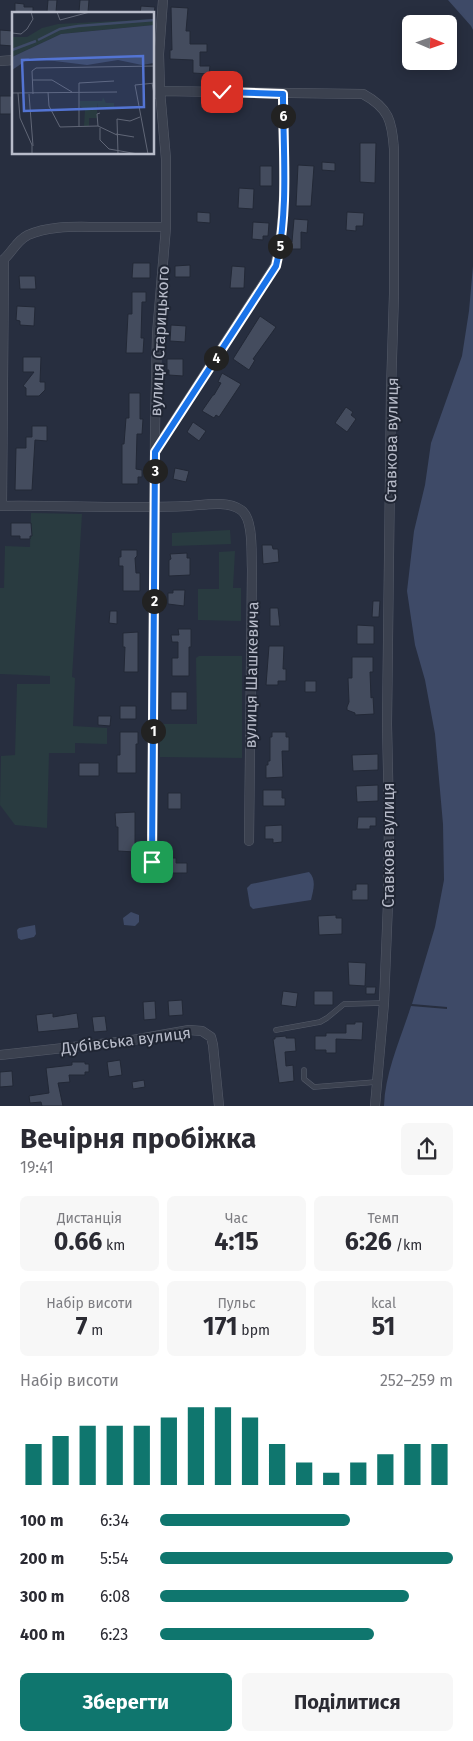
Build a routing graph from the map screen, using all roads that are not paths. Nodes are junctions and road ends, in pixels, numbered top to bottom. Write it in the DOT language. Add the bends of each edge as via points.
graph roads {
  1 [pos="164,0"];
  2 [pos="156,54"];
  3 [pos="160,92"];
  4 [pos="283,94"];
  5 [pos="166,227"];
  6 [pos="2,260"];
  7 [pos="155,429"];
  8 [pos="168,431"];
  9 [pos="155,452"];
  10 [pos="1,506"];
  11 [pos="155,508"];
  12 [pos="249,841"];
  13 [pos="152,862"];
  14 [pos="384,1003"];
  15 [pos="276,1030"];
  16 [pos="0,1055"];
  17 [pos="304,1070"];
  18 [pos="376,1082"];
  19 [pos="219,1106"];
  20 [pos="375,1106"];
  1 -- 2 [label="street, вулиця Старицького"];
  2 -- 3 [label="street, вулиця Старицького"];
  3 -- 4 [label="street, Ставкова вулиця"];
  3 -- 5 [label="street, вулиця Старицького" via="166,159"];
  4 -- 8 [label="street" via="283,198 281,244 276,266"];
  4 -- 14 [label="street, Ставкова вулиця" via="363,94 376,101 393,127 389,818"];
  5 -- 6 [label="street" via="56,228 26,236"];
  5 -- 7 [label="street, вулиця Старицького"];
  6 -- 10 [label="street"];
  7 -- 8 [label="street" via="162,433"];
  7 -- 9 [label="street, вулиця Старицького"];
  8 -- 9 [label="street"];
  9 -- 11 [label="street, вулиця Старицького"];
  10 -- 11 [label="street"];
  11 -- 12 [label="street, вулиця Шашкевича" via="222,504 243,511 249,524 252,569"];
  11 -- 13 [label="street, вулиця Старицького"];
  14 -- 15 [label="lane" via="344,1004 320,1022"];
  14 -- 18 [label="street, Ставкова вулиця"];
  16 -- 19 [label="street, Дубівська вулиця" via="202,1031 211,1037 214,1045"];
  17 -- 18 [label="lane" via="304,1079 314,1087"];
  18 -- 20 [label="street, Ставкова вулиця"];
}
